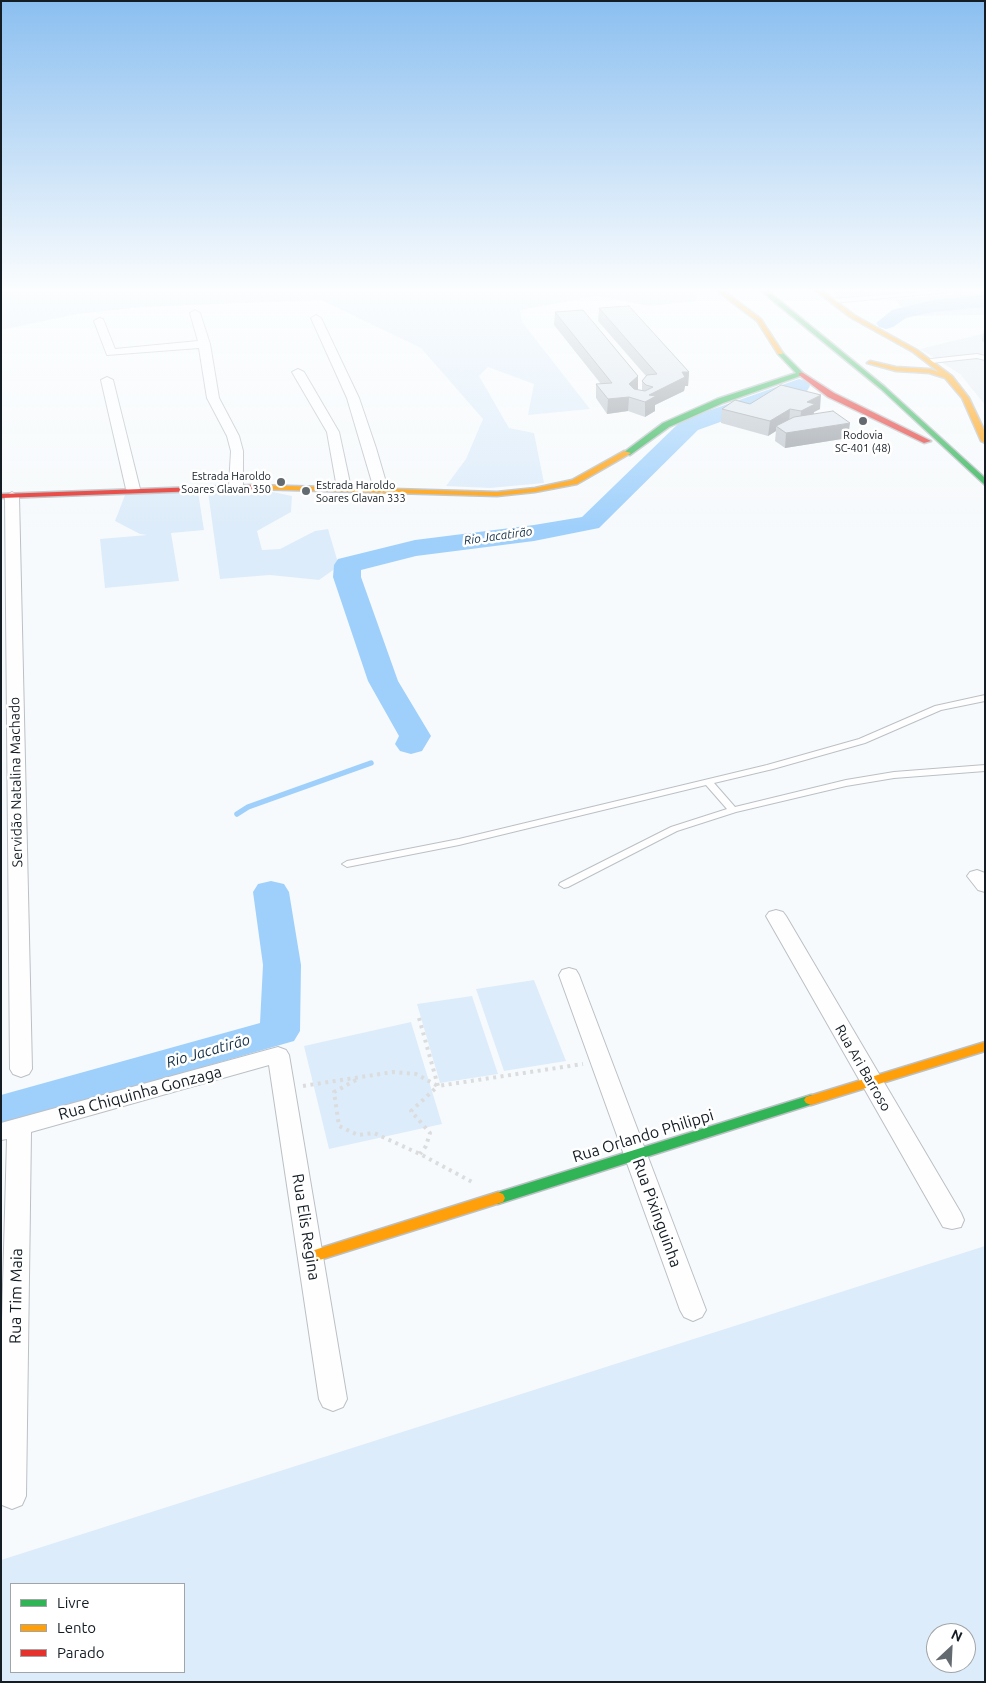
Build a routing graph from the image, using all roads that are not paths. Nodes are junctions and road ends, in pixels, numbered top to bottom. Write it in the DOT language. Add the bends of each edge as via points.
graph roads {
  1 [pos="208,370"];
  2 [pos="341,370"];
  3 [pos="796,370"];
  4 [pos="811,370"];
  5 [pos="859,370"];
  6 [pos="878,370"];
  7 [pos="906,370"];
  8 [pos="941,370"];
  9 [pos="298,372"];
  10 [pos="801,374"];
  11 [pos="950,377"];
  12 [pos="108,380"];
  13 [pos="894,383"];
  14 [pos="958,386"];
  15 [pos="940,425"];
  16 [pos="984,439"];
  17 [pos="948,451"];
  18 [pos="985,483"];
  19 [pos="236,486"];
  20 [pos="344,488"];
  21 [pos="133,489"];
  22 [pos="381,489"];
  23 [pos="7,496"];
  24 [pos="7,590"];
  25 [pos="985,698"];
  26 [pos="985,768"];
  27 [pos="707,781"];
  28 [pos="733,810"];
  29 [pos="347,864"];
  30 [pos="9,868"];
  31 [pos="564,885"];
  32 [pos="776,916"];
  33 [pos="569,975"];
  34 [pos="985,1046"];
  35 [pos="278,1055"];
  36 [pos="21,1069"];
  37 [pos="871,1082"];
  38 [pos="10,1129"];
  39 [pos="636,1155"];
  40 [pos="952,1220"];
  41 [pos="310,1257"];
  42 [pos="692,1310"];
  43 [pos="333,1399"];
  44 [pos="12,1496"];
  1 -- 19 [label="street" via="213,398 233,436 237,451"];
  2 -- 22 [label="street"];
  3 -- 10 [label="main road"];
  4 -- 10 [label="main road"];
  5 -- 17 [label="main road"];
  6 -- 13 [label="main road"];
  7 -- 11 [label="main road" via="929,371"];
  8 -- 11 [label="main road"];
  9 -- 20 [label="street" via="333,432"];
  10 -- 17 [label="main road" via="831,395"];
  10 -- 22 [label="main road" via="720,401 666,425 618,459 574,482 497,494"];
  11 -- 14 [label="main road"];
  12 -- 21 [label="street"];
  13 -- 14 [label="main road" via="898,376 916,373"];
  13 -- 15 [label="main road"];
  14 -- 16 [label="main road"];
  17 -- 18 [label="main road"];
  19 -- 20 [label="main road"];
  19 -- 21 [label="main road"];
  20 -- 22 [label="main road"];
  21 -- 23 [label="main road"];
  23 -- 24 [label="street, Servidão Natalina Machado"];
  24 -- 30 [label="street, Servidão Natalina Machado"];
  25 -- 27 [label="lane" via="938,708 862,741"];
  26 -- 28 [label="lane" via="855,781"];
  27 -- 28 [label="lane"];
  27 -- 29 [label="lane" via="459,842"];
  28 -- 31 [label="lane" via="674,829"];
  30 -- 36 [label="street, Servidão Natalina Machado"];
  32 -- 37 [label="street, Rua Ari Barroso"];
  33 -- 39 [label="street, Rua Pixinguinha"];
  34 -- 37 [label="main road, Rua Orlando Philippi"];
  35 -- 38 [label="street, Rua Chiquinha Gonzaga"];
  35 -- 41 [label="street, Rua Elis Regina"];
  37 -- 39 [label="main road, Rua Orlando Philippi"];
  37 -- 40 [label="street, Rua Ari Barroso"];
  38 -- 44 [label="street, Rua Tim Maia"];
  39 -- 41 [label="main road, Rua Orlando Philippi"];
  39 -- 42 [label="street, Rua Pixinguinha"];
  41 -- 43 [label="street, Rua Elis Regina"];
}
